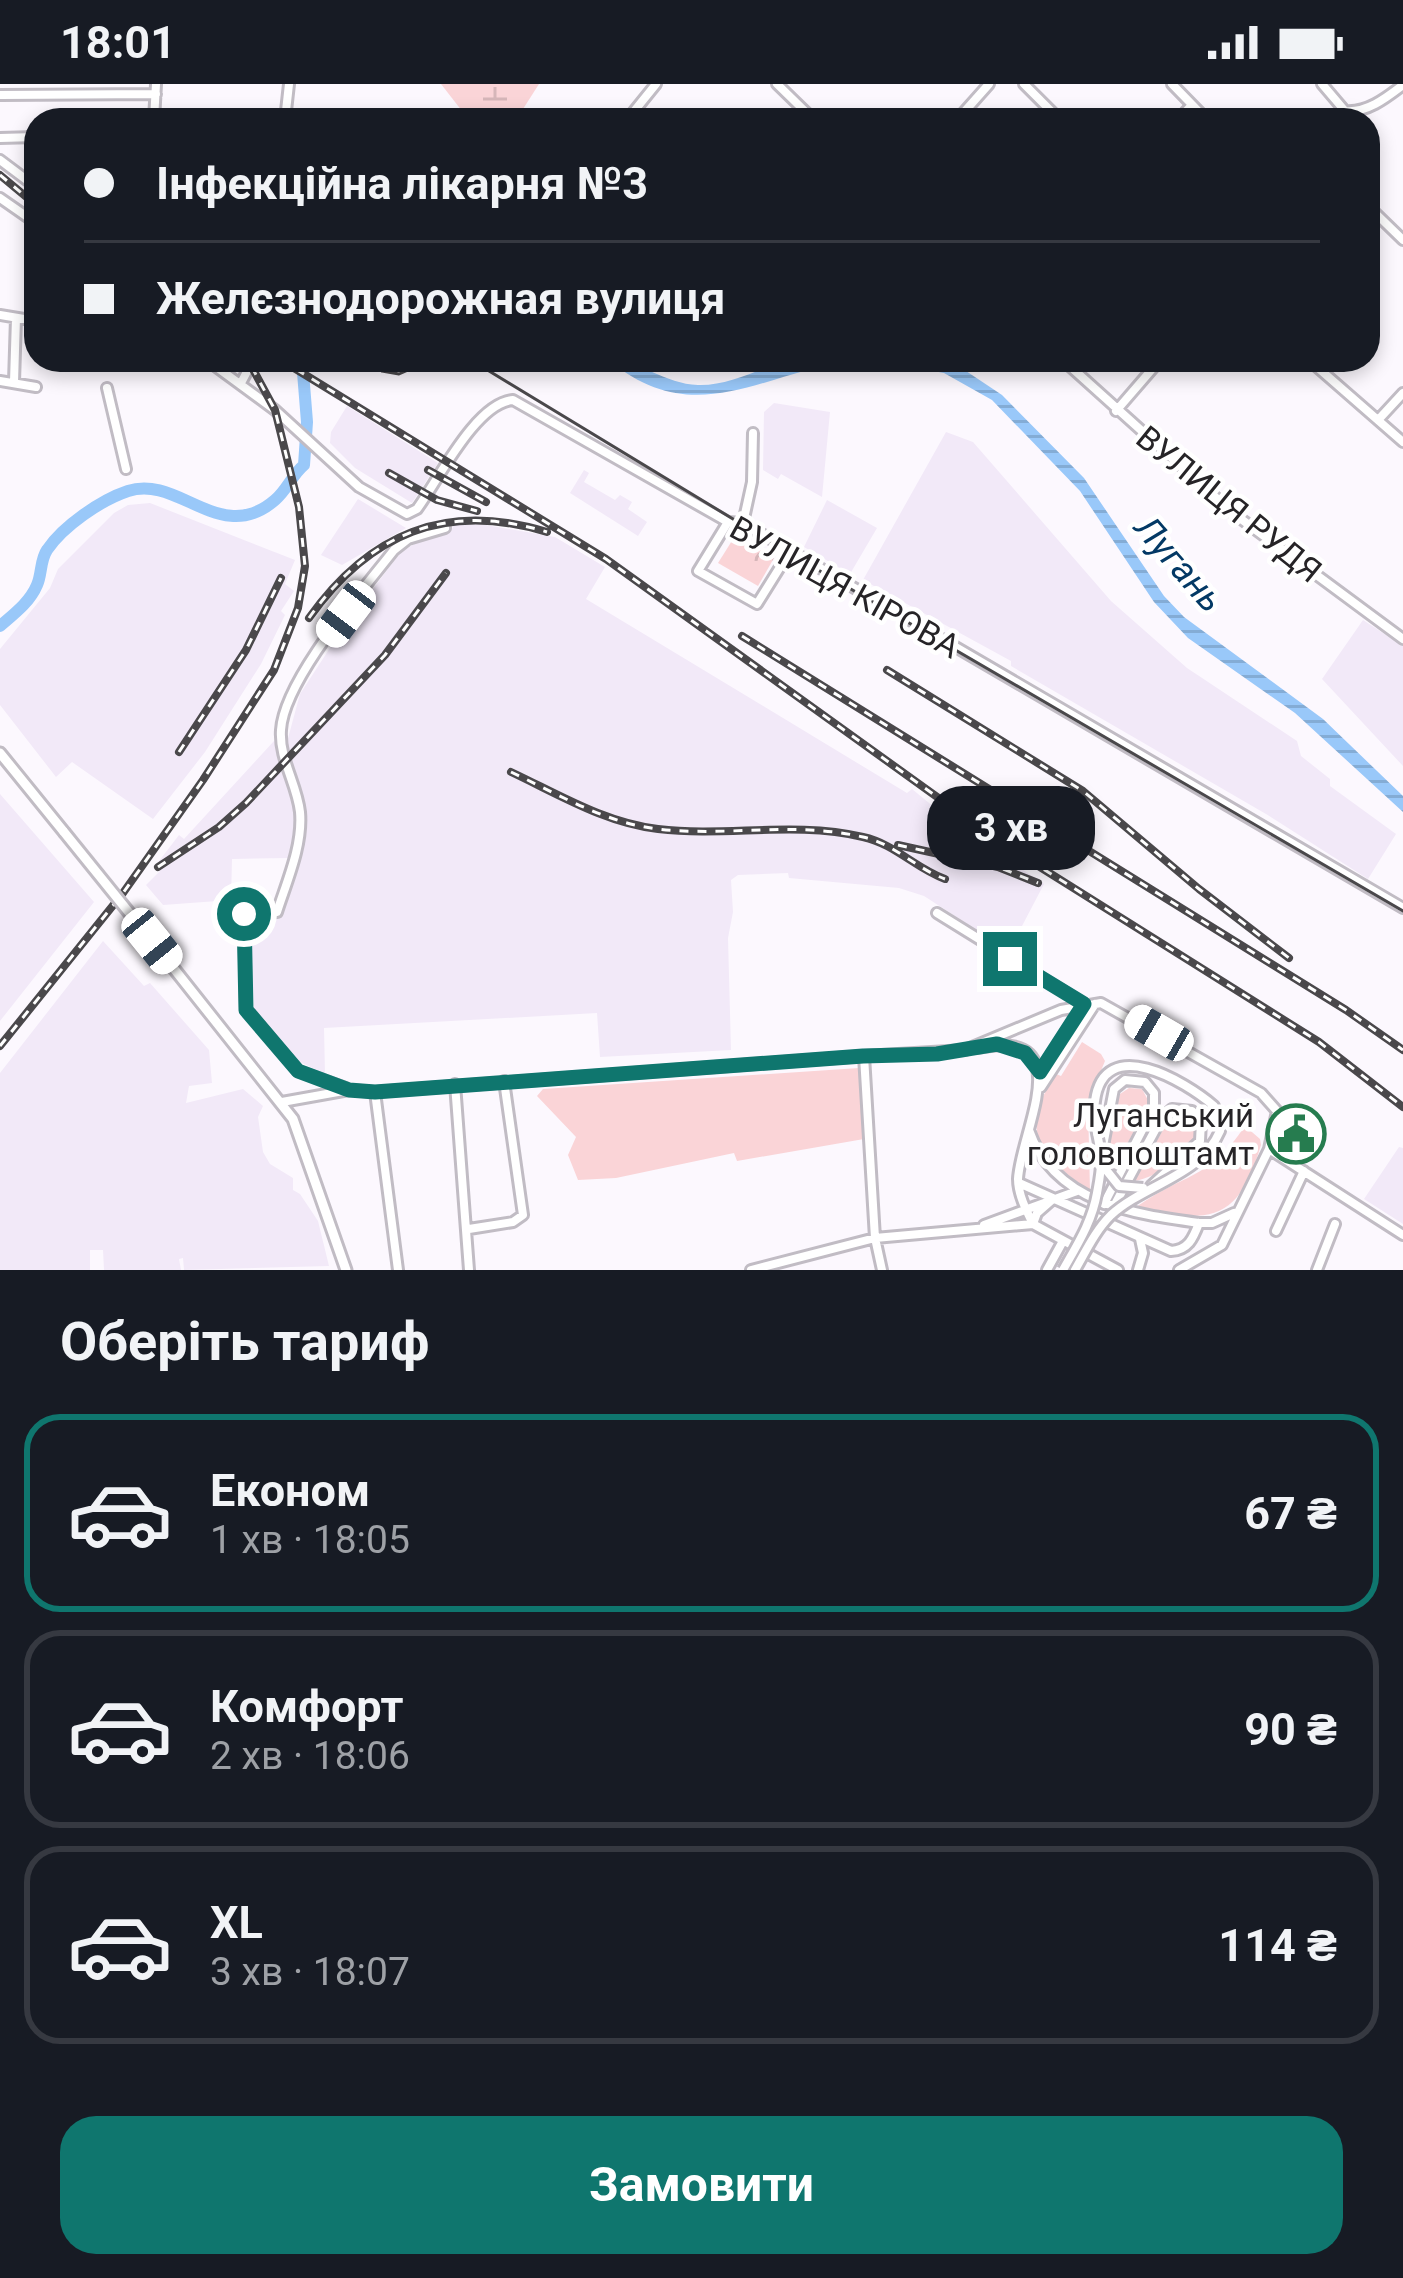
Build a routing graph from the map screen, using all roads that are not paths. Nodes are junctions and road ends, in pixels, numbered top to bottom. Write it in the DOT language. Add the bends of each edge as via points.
graph roads {
  1 [pos="656,84"];
  2 [pos="777,84"];
  3 [pos="988,84"];
  4 [pos="1024,84"];
  5 [pos="1172,84"];
  6 [pos="1322,84"];
  7 [pos="1403,85"];
  8 [pos="156,89"];
  9 [pos="0,94"];
  10 [pos="1191,106"];
  11 [pos="637,108"];
  12 [pos="802,108"];
  13 [pos="967,108"];
  14 [pos="1048,108"];
  15 [pos="1193,108"];
  16 [pos="1342,108"];
  17 [pos="1366,108"];
  18 [pos="1380,218"];
  19 [pos="1403,240"];
  20 [pos="0,315"];
  21 [pos="16,318"];
  22 [pos="24,319"];
  23 [pos="225,372"];
  24 [pos="247,372"];
  25 [pos="1075,372"];
  26 [pos="1150,372"];
  27 [pos="1324,372"];
  28 [pos="0,380"];
  29 [pos="14,382"];
  30 [pos="241,383"];
  31 [pos="36,387"];
  32 [pos="106,388"];
  33 [pos="1403,393"];
  34 [pos="1116,411"];
  35 [pos="1379,419"];
  36 [pos="753,433"];
  37 [pos="1403,442"];
  38 [pos="126,470"];
  39 [pos="728,522"];
  40 [pos="743,523"];
  41 [pos="445,528"];
  42 [pos="790,551"];
  43 [pos="1403,639"];
  44 [pos="0,753"];
  45 [pos="1403,908"];
  46 [pos="938,913"];
  47 [pos="1096,1003"];
  48 [pos="1084,1004"];
  49 [pos="1025,1025"];
  50 [pos="965,1050"];
  51 [pos="1025,1053"];
  52 [pos="863,1056"];
  53 [pos="1040,1072"];
  54 [pos="505,1081"];
  55 [pos="455,1084"];
  56 [pos="1040,1088"];
  57 [pos="349,1090"];
  58 [pos="375,1092"];
  59 [pos="282,1102"];
  60 [pos="1156,1116"];
  61 [pos="1028,1128"];
  62 [pos="1269,1148"];
  63 [pos="1101,1159"];
  64 [pos="1304,1172"];
  65 [pos="1018,1183"];
  66 [pos="1151,1186"];
  67 [pos="1078,1191"];
  68 [pos="1053,1199"];
  69 [pos="1109,1206"];
  70 [pos="1025,1209"];
  71 [pos="1237,1212"];
  72 [pos="1198,1223"];
  73 [pos="1335,1223"];
  74 [pos="1033,1224"];
  75 [pos="977,1227"];
  76 [pos="469,1229"];
  77 [pos="1276,1231"];
  78 [pos="1403,1235"];
  79 [pos="875,1238"];
  80 [pos="1140,1239"];
  81 [pos="1063,1241"];
  82 [pos="1097,1266"];
  83 [pos="346,1270"];
  84 [pos="398,1270"];
  85 [pos="469,1270"];
  86 [pos="751,1270"];
  87 [pos="882,1270"];
  88 [pos="1046,1270"];
  89 [pos="1063,1270"];
  90 [pos="1075,1270"];
  91 [pos="1118,1270"];
  92 [pos="1138,1270"];
  93 [pos="1179,1270"];
  94 [pos="1317,1270"];
  1 -- 11 [label="street"];
  2 -- 12 [label="street"];
  3 -- 13 [label="street"];
  4 -- 14 [label="street"];
  5 -- 10 [label="street"];
  6 -- 16 [label="street"];
  7 -- 17 [label="street"];
  8 -- 9 [label="street"];
  10 -- 15 [label="street"];
  18 -- 19 [label="street"];
  20 -- 21 [label="street"];
  21 -- 22 [label="street"];
  21 -- 29 [label="street"];
  23 -- 30 [label="street"];
  24 -- 30 [label="street"];
  25 -- 34 [label="street, ВУЛИЦЯ РУДЯ"];
  26 -- 34 [label="street"];
  27 -- 35 [label="street"];
  28 -- 29 [label="street"];
  29 -- 31 [label="street"];
  30 -- 39 [label="street, ВУЛИЦЯ КІРОВА" via="358,487 407,514 484,412 513,400"];
  32 -- 38 [label="street"];
  33 -- 35 [label="street"];
  34 -- 43 [label="street, ВУЛИЦЯ РУДЯ" via="1233,513"];
  35 -- 37 [label="street"];
  36 -- 40 [label="street"];
  39 -- 40 [label="street, ВУЛИЦЯ КІРОВА"];
  39 -- 42 [label="street" via="698,571 757,604"];
  40 -- 42 [label="street, ВУЛИЦЯ КІРОВА"];
  41 -- 57 [label="street" via="394,550 304,670 280,727 300,815 293,859 277,912 244,914 246,1010 298,1071"];
  42 -- 45 [label="street, ВУЛИЦЯ КІРОВА"];
  44 -- 59 [label="main road, bridge"];
  46 -- 48 [label="street"];
  47 -- 48 [label="street"];
  47 -- 56 [label="street"];
  47 -- 62 [label="street" via="1272,1101 1277,1123"];
  48 -- 49 [label="street"];
  48 -- 53 [label="street"];
  49 -- 50 [label="street"];
  49 -- 51 [label="street" via="1017,1034"];
  50 -- 51 [label="street" via="997,1044"];
  50 -- 52 [label="street"];
  51 -- 53 [label="street"];
  52 -- 54 [label="street"];
  52 -- 79 [label="street"];
  53 -- 56 [label="street"];
  54 -- 55 [label="street"];
  54 -- 76 [label="street" via="523,1215"];
  55 -- 58 [label="street"];
  55 -- 76 [label="street"];
  56 -- 61 [label="street"];
  57 -- 58 [label="street"];
  57 -- 59 [label="street"];
  58 -- 84 [label="street"];
  59 -- 83 [label="main road"];
  60 -- 63 [label="street" via="1150,1087 1132,1079 1119,1084"];
  60 -- 66 [label="street, bridge" via="1186,1108 1202,1134"];
  60 -- 69 [label="street"];
  61 -- 65 [label="street"];
  61 -- 67 [label="street"];
  62 -- 64 [label="street"];
  62 -- 71 [label="street"];
  63 -- 66 [label="street, bridge" via="1120,1186"];
  63 -- 66 [label="street, bridge" via="1099,1086 1126,1065 1150,1068 1208,1100 1221,1122 1202,1159"];
  63 -- 89 [label="street, bridge" via="1090,1219"];
  64 -- 77 [label="street"];
  64 -- 78 [label="street"];
  65 -- 68 [label="street"];
  65 -- 70 [label="street"];
  66 -- 90 [label="street, bridge" via="1101,1226"];
  67 -- 68 [label="street"];
  67 -- 69 [label="street"];
  68 -- 70 [label="street"];
  68 -- 74 [label="street"];
  68 -- 80 [label="street"];
  69 -- 72 [label="street"];
  70 -- 74 [label="street"];
  70 -- 75 [label="street"];
  71 -- 72 [label="street"];
  71 -- 93 [label="street" via="1222,1245"];
  72 -- 80 [label="street" via="1182,1250"];
  73 -- 94 [label="street"];
  74 -- 75 [label="street"];
  74 -- 81 [label="street"];
  75 -- 79 [label="street"];
  76 -- 85 [label="street"];
  79 -- 86 [label="street"];
  79 -- 87 [label="street"];
  80 -- 92 [label="street"];
  81 -- 82 [label="street"];
  81 -- 88 [label="street"];
  82 -- 91 [label="street"];
}
